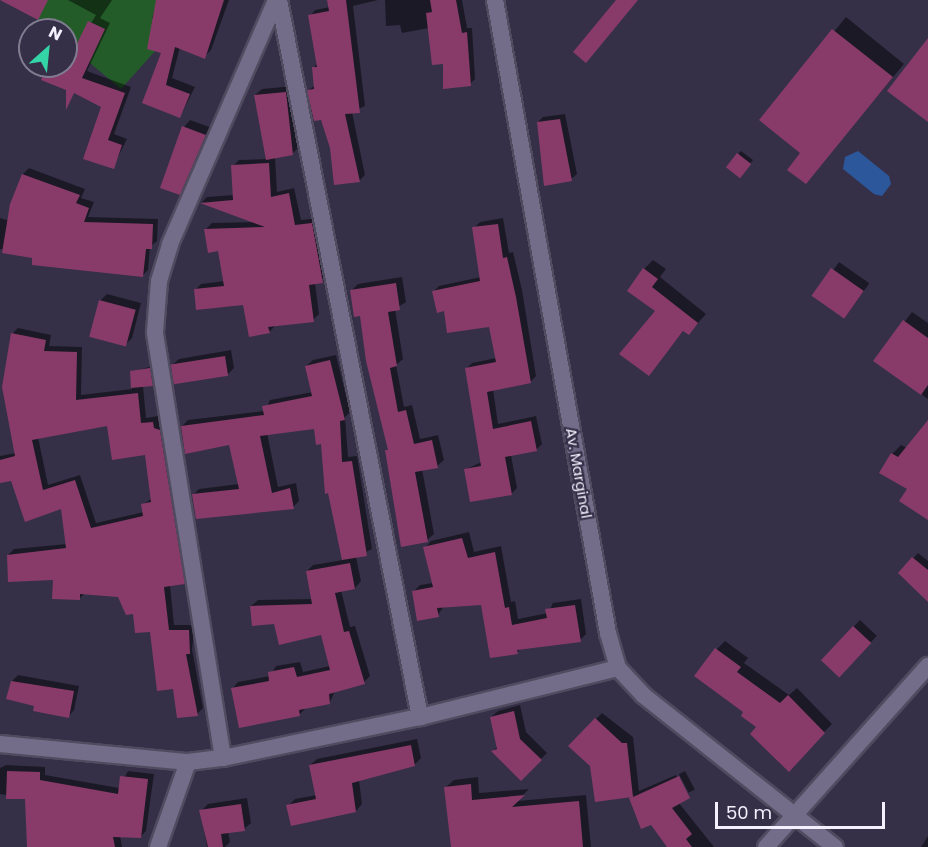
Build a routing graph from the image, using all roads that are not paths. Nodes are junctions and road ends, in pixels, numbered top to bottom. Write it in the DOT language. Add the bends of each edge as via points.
graph roads {
  1 [pos="278,0"];
  2 [pos="495,0"];
  3 [pos="928,666"];
  4 [pos="618,668"];
  5 [pos="420,717"];
  6 [pos="0,744"];
  7 [pos="223,758"];
  8 [pos="188,762"];
  9 [pos="793,814"];
  10 [pos="158,847"];
  11 [pos="766,847"];
  12 [pos="835,847"];
  1 -- 5 [label="street"];
  1 -- 7 [label="street" via="170,244 159,281 154,332"];
  2 -- 4 [label="street, Av. Marginal"];
  3 -- 9 [label="street"];
  4 -- 5 [label="street"];
  4 -- 9 [label="street" via="643,695"];
  5 -- 7 [label="street"];
  6 -- 8 [label="street"];
  7 -- 8 [label="street"];
  8 -- 10 [label="street"];
  9 -- 11 [label="street"];
  9 -- 12 [label="street"];
}
